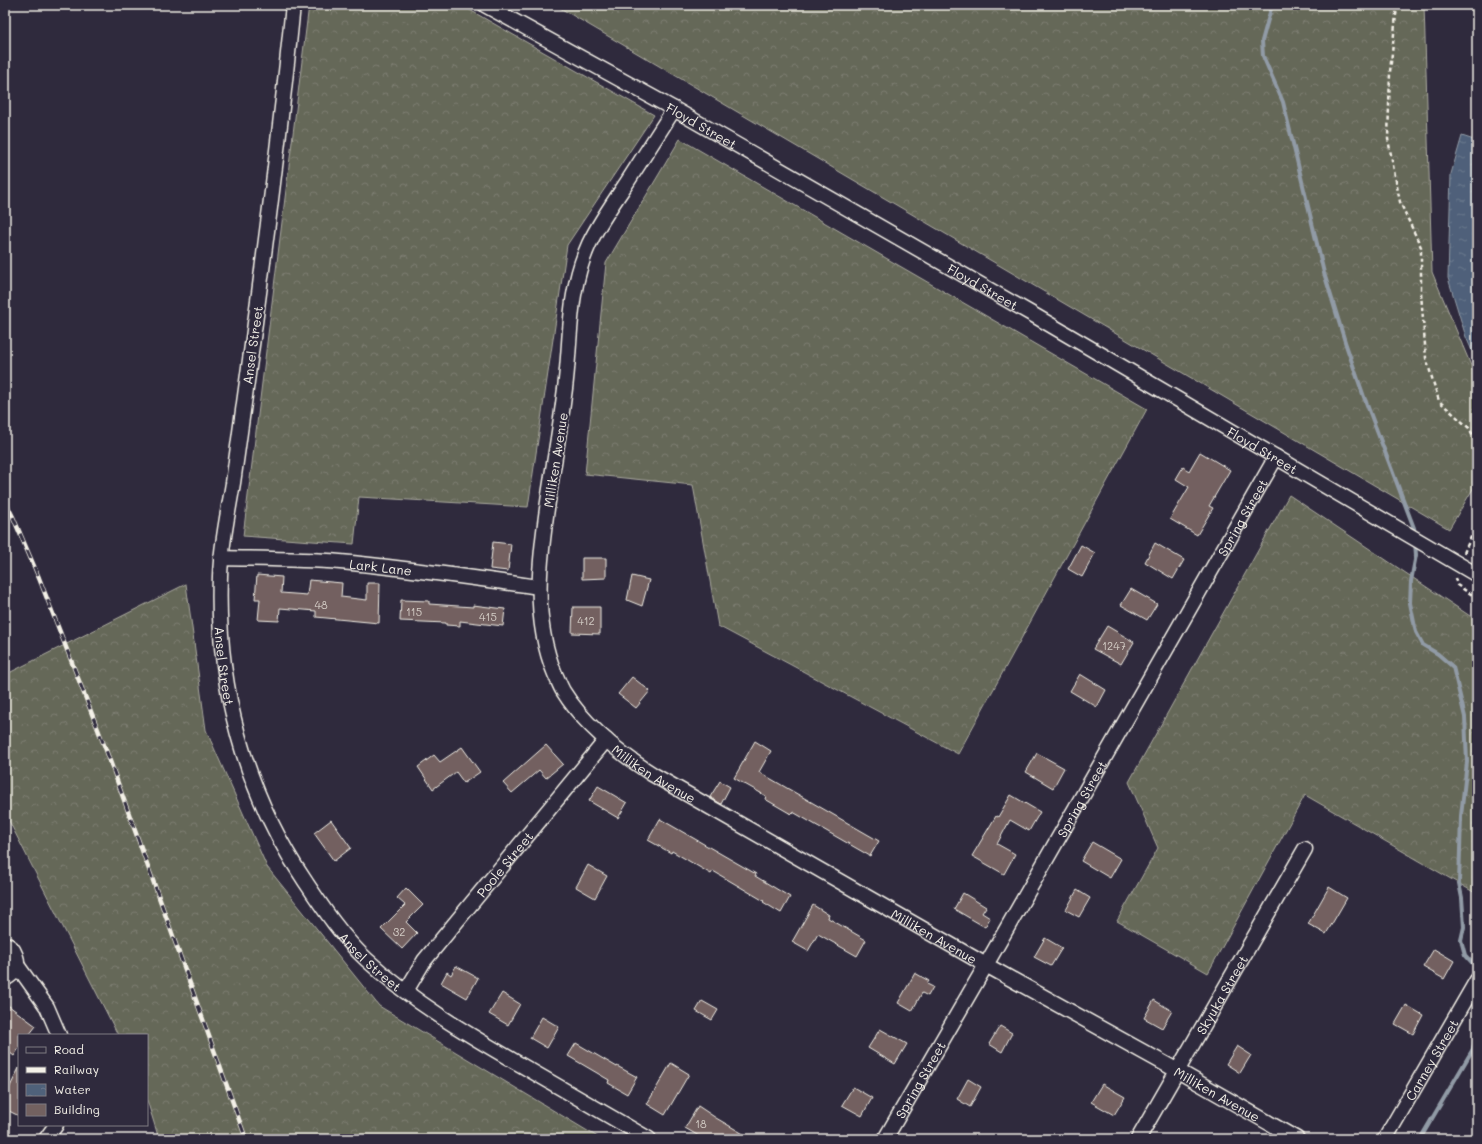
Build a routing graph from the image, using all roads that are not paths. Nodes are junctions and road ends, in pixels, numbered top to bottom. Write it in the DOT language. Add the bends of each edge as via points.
graph roads {
  1 [pos="293,5"];
  2 [pos="485,5"];
  3 [pos="674,109"];
  4 [pos="1276,458"];
  5 [pos="221,558"];
  6 [pos="1477,575"];
  7 [pos="539,587"];
  8 [pos="606,740"];
  9 [pos="1305,849"];
  10 [pos="5,944"];
  11 [pos="17,965"];
  12 [pos="986,966"];
  13 [pos="5,979"];
  14 [pos="1475,984"];
  15 [pos="406,991"];
  16 [pos="59,1034"];
  17 [pos="1178,1071"];
  18 [pos="55,1126"];
  19 [pos="46,1139"];
  20 [pos="649,1139"];
  21 [pos="885,1139"];
  22 [pos="1138,1139"];
  23 [pos="1298,1139"];
  24 [pos="1385,1139"];
  1 -- 5 [label="street, Ansel Street" via="273,195"];
  2 -- 3 [label="street, Floyd Street"];
  3 -- 4 [label="street, Floyd Street" via="1038,317"];
  3 -- 7 [label="street, Milliken Avenue" via="605,215 589,244 578,276 571,308 565,394 544,531"];
  4 -- 6 [label="street, Floyd Street"];
  4 -- 12 [label="street, Spring Street"];
  5 -- 7 [label="street, Lark Lane" via="341,562"];
  5 -- 15 [label="street, Ansel Street" via="221,641 226,684 247,768 264,808 293,863 328,914 366,959"];
  7 -- 8 [label="street, Milliken Avenue" via="543,639 562,690"];
  8 -- 12 [label="street, Milliken Avenue" via="652,774"];
  8 -- 15 [label="street, Poole Street" via="424,961"];
  9 -- 17 [label="street, Skyuka Street"];
  10 -- 11 [label="street" via="16,957"];
  11 -- 13 [label="street" via="14,972"];
  11 -- 16 [label="street" via="47,1007"];
  12 -- 17 [label="street, Milliken Avenue"];
  12 -- 21 [label="street, Spring Street"];
  14 -- 24 [label="street, Carney Street"];
  15 -- 20 [label="street, Ansel Street" via="456,1027"];
  17 -- 22 [label="street, Skyuka Street"];
  17 -- 23 [label="street, Milliken Avenue"];
  18 -- 19 [label="street"];
}
